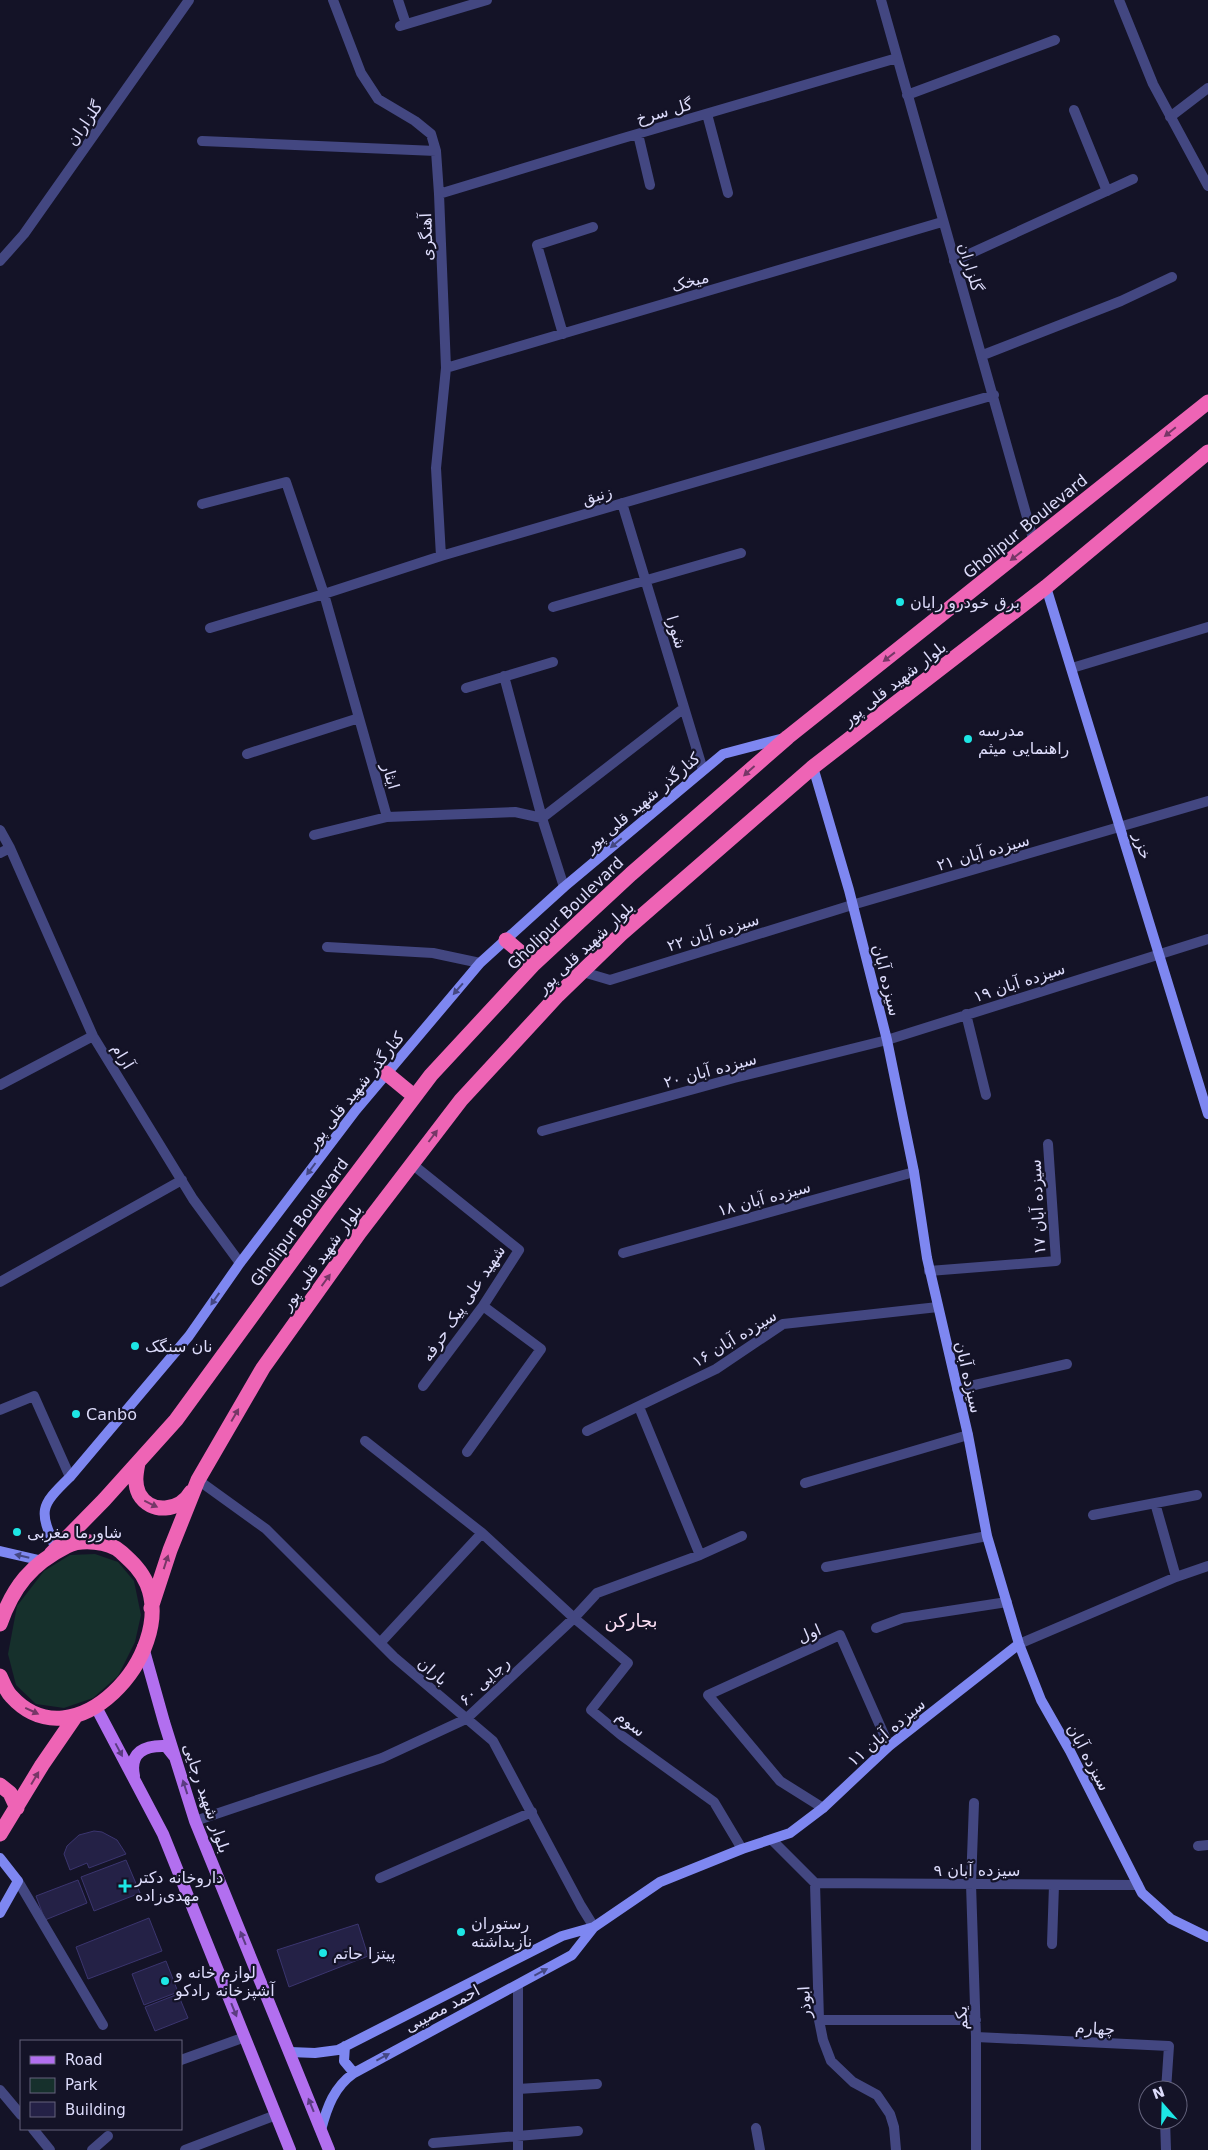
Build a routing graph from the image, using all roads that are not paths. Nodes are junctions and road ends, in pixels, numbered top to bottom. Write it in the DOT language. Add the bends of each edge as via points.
graph roads {
  1 [pos="189,0"];
  2 [pos="333,0"];
  3 [pos="398,0"];
  4 [pos="487,0"];
  5 [pos="881,0"];
  6 [pos="1119,0"];
  7 [pos="468,3"];
  8 [pos="1055,40"];
  9 [pos="897,58"];
  10 [pos="1208,88"];
  11 [pos="907,95"];
  12 [pos="1074,110"];
  13 [pos="707,114"];
  14 [pos="1170,117"];
  15 [pos="638,134"];
  16 [pos="202,141"];
  17 [pos="436,151"];
  18 [pos="1133,179"];
  19 [pos="650,185"];
  20 [pos="1208,186"];
  21 [pos="1107,191"];
  22 [pos="728,193"];
  23 [pos="439,194"];
  24 [pos="942,222"];
  25 [pos="593,227"];
  26 [pos="0,261"];
  27 [pos="954,261"];
  28 [pos="1172,277"];
  29 [pos="563,334"];
  30 [pos="983,355"];
  31 [pos="446,368"];
  32 [pos="994,394"];
  33 [pos="1208,402"];
  34 [pos="1208,452"];
  35 [pos="622,503"];
  36 [pos="202,504"];
  37 [pos="1034,542"];
  38 [pos="740,553"];
  39 [pos="441,556"];
  40 [pos="645,581"];
  41 [pos="1046,587"];
  42 [pos="324,594"];
  43 [pos="554,607"];
  44 [pos="1208,627"];
  45 [pos="210,628"];
  46 [pos="553,662"];
  47 [pos="1072,668"];
  48 [pos="504,676"];
  49 [pos="466,688"];
  50 [pos="684,708"];
  51 [pos="359,718"];
  52 [pos="788,737"];
  53 [pos="247,754"];
  54 [pos="813,767"];
  55 [pos="703,770"];
  56 [pos="1208,801"];
  57 [pos="387,817"];
  58 [pos="542,818"];
  59 [pos="1121,828"];
  60 [pos="0,830"];
  61 [pos="314,835"];
  62 [pos="10,848"];
  63 [pos="0,853"];
  64 [pos="564,888"];
  65 [pos="852,905"];
  66 [pos="1208,939"];
  67 [pos="506,940"];
  68 [pos="327,947"];
  69 [pos="1159,953"];
  70 [pos="480,963"];
  71 [pos="534,964"];
  72 [pos="583,972"];
  73 [pos="966,1014"];
  74 [pos="93,1036"];
  75 [pos="887,1040"];
  76 [pos="386,1073"];
  77 [pos="0,1085"];
  78 [pos="986,1095"];
  79 [pos="414,1096"];
  80 [pos="1208,1114"];
  81 [pos="542,1131"];
  82 [pos="1048,1144"];
  83 [pos="412,1164"];
  84 [pos="914,1172"];
  85 [pos="182,1180"];
  86 [pos="623,1252"];
  87 [pos="240,1263"];
  88 [pos="929,1271"];
  89 [pos="0,1282"];
  90 [pos="483,1306"];
  91 [pos="938,1307"];
  92 [pos="1067,1364"];
  93 [pos="423,1386"];
  94 [pos="957,1389"];
  95 [pos="639,1407"];
  96 [pos="0,1410"];
  97 [pos="587,1432"];
  98 [pos="968,1435"];
  99 [pos="365,1441"];
  100 [pos="467,1452"];
  101 [pos="138,1463"];
  102 [pos="70,1476"];
  103 [pos="197,1483"];
  104 [pos="805,1483"];
  105 [pos="1198,1495"];
  106 [pos="1156,1503"];
  107 [pos="1093,1515"];
  108 [pos="482,1533"];
  109 [pos="742,1536"];
  110 [pos="987,1536"];
  111 [pos="0,1551"];
  112 [pos="50,1555"];
  113 [pos="700,1555"];
  114 [pos="1208,1566"];
  115 [pos="826,1567"];
  116 [pos="1176,1577"];
  117 [pos="1006,1602"];
  118 [pos="151,1608"];
  119 [pos="574,1618"];
  120 [pos="0,1624"];
  121 [pos="876,1628"];
  122 [pos="380,1643"];
  123 [pos="1019,1644"];
  124 [pos="143,1647"];
  125 [pos="0,1676"];
  126 [pos="96,1707"];
  127 [pos="75,1716"];
  128 [pos="466,1719"];
  129 [pos="889,1746"];
  130 [pos="175,1758"];
  131 [pos="135,1781"];
  132 [pos="0,1786"];
  133 [pos="974,1803"];
  134 [pos="17,1808"];
  135 [pos="823,1808"];
  136 [pos="532,1812"];
  137 [pos="195,1821"];
  138 [pos="0,1834"];
  139 [pos="772,1840"];
  140 [pos="742,1849"];
  141 [pos="0,1858"];
  142 [pos="380,1878"];
  143 [pos="18,1881"];
  144 [pos="815,1883"];
  145 [pos="971,1884"];
  146 [pos="1054,1885"];
  147 [pos="1138,1885"];
  148 [pos="0,1912"];
  149 [pos="594,1927"];
  150 [pos="1208,1937"];
  151 [pos="1052,1944"];
  152 [pos="518,1985"];
  153 [pos="819,2020"];
  154 [pos="976,2020"];
  155 [pos="104,2025"];
  156 [pos="245,2036"];
  157 [pos="976,2037"];
  158 [pos="345,2046"];
  159 [pos="290,2052"];
  160 [pos="182,2060"];
  161 [pos="354,2073"];
  162 [pos="1167,2080"];
  163 [pos="597,2084"];
  164 [pos="518,2089"];
  165 [pos="0,2090"];
  166 [pos="20,2113"];
  167 [pos="276,2115"];
  168 [pos="756,2128"];
  169 [pos="34,2130"];
  170 [pos="321,2130"];
  171 [pos="1165,2130"];
  172 [pos="578,2131"];
  173 [pos="518,2135"];
  174 [pos="108,2136"];
  175 [pos="433,2142"];
  176 [pos="50,2150"];
  177 [pos="92,2150"];
  178 [pos="186,2150"];
  179 [pos="290,2150"];
  180 [pos="329,2150"];
  181 [pos="518,2150"];
  182 [pos="760,2150"];
  183 [pos="896,2150"];
  184 [pos="976,2150"];
  185 [pos="1166,2150"];
  1 -- 26 [label="street, گلزاران" via="24,234"];
  2 -- 17 [label="street" via="362,73 378,98 431,134"];
  3 -- 7 [label="street" via="403,25"];
  4 -- 7 [label="street"];
  5 -- 9 [label="street, گلزاران"];
  6 -- 14 [label="street"];
  8 -- 11 [label="street"];
  9 -- 11 [label="street, گلزاران"];
  9 -- 13 [label="street, گل سرخ"];
  10 -- 14 [label="street"];
  11 -- 24 [label="street, گلزاران"];
  12 -- 21 [label="street"];
  13 -- 15 [label="street, گل سرخ"];
  13 -- 22 [label="street"];
  14 -- 20 [label="street"];
  15 -- 19 [label="street"];
  15 -- 23 [label="street, گل سرخ"];
  16 -- 17 [label="street"];
  17 -- 23 [label="street, آهنگری"];
  18 -- 21 [label="street"];
  21 -- 27 [label="street"];
  23 -- 31 [label="street, آهنگری"];
  24 -- 27 [label="street, گلزاران"];
  24 -- 29 [label="street, میخک"];
  25 -- 29 [label="street" via="538,245"];
  27 -- 30 [label="street, گلزاران"];
  28 -- 30 [label="street" via="1121,301"];
  29 -- 31 [label="street, میخک"];
  30 -- 32 [label="street, گلزاران"];
  31 -- 39 [label="street, آهنگری" via="436,468"];
  32 -- 35 [label="street, زنبق"];
  32 -- 37 [label="street, گلزاران"];
  33 -- 37 [label="highway, Gholipur Boulevard, one-way"];
  34 -- 41 [label="highway, بلوار شهید قلی پور"];
  35 -- 39 [label="street, زنبق"];
  35 -- 40 [label="street, شورا"];
  36 -- 42 [label="street, ایثار" via="286,482"];
  37 -- 52 [label="highway, Gholipur Boulevard, one-way"];
  38 -- 40 [label="street"];
  39 -- 42 [label="street, زنبق"];
  40 -- 43 [label="street"];
  40 -- 50 [label="street, شورا"];
  41 -- 47 [label="street, خزر"];
  41 -- 54 [label="highway, بلوار شهید قلی پور"];
  42 -- 45 [label="street, زنبق"];
  42 -- 51 [label="street, ایثار"];
  44 -- 47 [label="street"];
  46 -- 48 [label="street"];
  47 -- 59 [label="street, خزر"];
  48 -- 49 [label="street"];
  48 -- 58 [label="street"];
  50 -- 55 [label="street, شورا"];
  50 -- 58 [label="street"];
  51 -- 53 [label="street"];
  51 -- 57 [label="street, ایثار"];
  52 -- 55 [label="street, کنارگذر شهید قلی پور" via="723,754"];
  52 -- 71 [label="highway, Gholipur Boulevard, one-way" via="630,874"];
  54 -- 65 [label="street, سیزده آبان"];
  54 -- 72 [label="highway, بلوار شهید قلی پور" via="621,934"];
  55 -- 64 [label="street, کنارگذر شهید قلی پور, one-way"];
  56 -- 59 [label="street, سیزده آبان ۲۱"];
  57 -- 58 [label="street" via="515,812"];
  57 -- 61 [label="street"];
  58 -- 64 [label="street"];
  59 -- 65 [label="street, سیزده آبان ۲۱"];
  59 -- 69 [label="street, خزر"];
  60 -- 62 [label="street, آرام"];
  62 -- 63 [label="street"];
  62 -- 74 [label="street, آرام"];
  64 -- 67 [label="street, کنارگذر شهید قلی پور"];
  65 -- 72 [label="street, سیزده آبان ۲۲" via="610,980"];
  65 -- 75 [label="street, سیزده آبان"];
  66 -- 69 [label="street, سیزده آبان ۱۹"];
  67 -- 70 [label="street, کنارگذر شهید قلی پور"];
  67 -- 71 [label="highway"];
  68 -- 70 [label="street" via="433,953"];
  69 -- 73 [label="street, سیزده آبان ۱۹"];
  69 -- 80 [label="street, خزر"];
  70 -- 76 [label="street, کنارگذر شهید قلی پور, one-way"];
  71 -- 79 [label="highway, Gholipur Boulevard"];
  83 -- 72 [label="highway, بلوار شهید قلی پور, one-way" via="461,1100"];
  73 -- 75 [label="street, سیزده آبان ۱۹"];
  73 -- 78 [label="street"];
  74 -- 77 [label="street"];
  74 -- 85 [label="street, آرام"];
  75 -- 81 [label="street, سیزده آبان ۲۰"];
  75 -- 84 [label="street, سیزده آبان"];
  76 -- 79 [label="highway"];
  76 -- 87 [label="street, کنارگذر شهید قلی پور, one-way"];
  79 -- 101 [label="highway, Gholipur Boulevard" via="176,1420"];
  82 -- 88 [label="street, سیزده آبان ۱۷" via="1056,1261"];
  83 -- 90 [label="street, شهید علی پیک حرفه" via="519,1250"];
  103 -- 83 [label="highway, بلوار شهید قلی پور, one-way" via="262,1368"];
  84 -- 86 [label="street, سیزده آبان ۱۸"];
  84 -- 88 [label="street, سیزده آبان"];
  85 -- 87 [label="street, آرام"];
  85 -- 89 [label="street"];
  87 -- 102 [label="street, کنارگذر شهید قلی پور, one-way" via="189,1336"];
  88 -- 91 [label="street, سیزده آبان"];
  90 -- 93 [label="street, شهید علی پیک حرفه"];
  90 -- 100 [label="street" via="541,1349"];
  91 -- 94 [label="street, سیزده آبان"];
  91 -- 95 [label="street, سیزده آبان ۱۶" via="783,1324 716,1369"];
  92 -- 94 [label="street"];
  94 -- 98 [label="street, سیزده آبان"];
  95 -- 97 [label="street, سیزده آبان ۱۶"];
  95 -- 113 [label="street"];
  96 -- 102 [label="street" via="34,1396"];
  98 -- 104 [label="street"];
  98 -- 110 [label="street, سیزده آبان"];
  99 -- 108 [label="street"];
  101 -- 103 [label="highway, one-way" via="135,1480 138,1493 146,1504 160,1508 175,1506 187,1499"];
  101 -- 112 [label="highway, Gholipur Boulevard"];
  102 -- 112 [label="street, کنارگذر شهید قلی پور" via="50,1496 45,1507"];
  118 -- 103 [label="highway, بلوار شهید قلی پور, one-way"];
  103 -- 122 [label="street, باران" via="266,1529"];
  105 -- 106 [label="street"];
  106 -- 107 [label="street"];
  106 -- 116 [label="street"];
  108 -- 119 [label="street"];
  108 -- 122 [label="street"];
  109 -- 113 [label="street, رجایی ۶۰"];
  110 -- 115 [label="street"];
  110 -- 117 [label="street, سیزده آبان"];
  112 -- 111 [label="street, one-way"];
  112 -- 118 [label="highway" via="72,1544 95,1542 118,1550 136,1565 148,1585"];
  112 -- 120 [label="highway, Gholipur Boulevard" via="11,1596"];
  113 -- 119 [label="street, رجایی ۶۰" via="597,1593"];
  114 -- 116 [label="street"];
  116 -- 123 [label="street"];
  117 -- 121 [label="street" via="903,1618"];
  117 -- 123 [label="street, سیزده آبان"];
  118 -- 124 [label="highway" via="150,1628"];
  119 -- 128 [label="street, رجایی ۶۰"];
  119 -- 140 [label="street, سوم" via="628,1663 591,1710 714,1802"];
  122 -- 128 [label="street, باران"];
  123 -- 129 [label="street, سیزده آبان ۱۱"];
  123 -- 147 [label="street, سیزده آبان" via="1040,1700 1070,1751"];
  124 -- 126 [label="highway" via="125,1680 113,1695"];
  124 -- 130 [label="main road, بلوار شهید رجایی"];
  125 -- 127 [label="highway, one-way" via="10,1695 29,1711 52,1718"];
  126 -- 127 [label="highway"];
  126 -- 131 [label="main road, one-way"];
  134 -- 127 [label="highway, one-way"];
  128 -- 136 [label="street, باران" via="493,1741"];
  128 -- 137 [label="street, رجایی ۶۰" via="382,1758"];
  129 -- 135 [label="street, سیزده آبان ۱۱"];
  129 -- 135 [label="street, اول" via="840,1635 708,1695 780,1781"];
  130 -- 131 [label="main road" via="166,1746 151,1745 138,1753 132,1766"];
  137 -- 130 [label="main road, بلوار شهید رجایی, one-way"];
  131 -- 156 [label="main road, one-way" via="163,1834"];
  132 -- 134 [label="highway" via="10,1793"];
  133 -- 145 [label="street, یکم"];
  134 -- 138 [label="highway"];
  135 -- 139 [label="street, سیزده آبان ۱۱" via="790,1833"];
  136 -- 142 [label="street"];
  136 -- 149 [label="street, باران"];
  159 -- 137 [label="main road, بلوار شهید رجایی, one-way"];
  139 -- 140 [label="street, احمد مصیبی"];
  139 -- 144 [label="street"];
  140 -- 149 [label="street, احمد مصیبی" via="660,1882"];
  141 -- 143 [label="street"];
  143 -- 148 [label="street"];
  143 -- 155 [label="street"];
  144 -- 145 [label="street, سیزده آبان ۹"];
  144 -- 153 [label="street, ابوذر"];
  145 -- 146 [label="street, سیزده آبان ۹"];
  145 -- 154 [label="street, یکم"];
  146 -- 147 [label="street, سیزده آبان ۹"];
  146 -- 151 [label="street"];
  147 -- 150 [label="street, سیزده آبان" via="1142,1893 1171,1919"];
  152 -- 149 [label="street, احمد مصیبی, one-way" via="572,1955"];
  149 -- 158 [label="street, احمد مصیبی" via="562,1936"];
  161 -- 152 [label="street, احمد مصیبی, one-way"];
  152 -- 164 [label="street"];
  153 -- 154 [label="street"];
  153 -- 183 [label="street, ابوذر" via="831,2061 854,2082 877,2095 890,2114"];
  154 -- 157 [label="street, یکم"];
  156 -- 160 [label="street"];
  156 -- 167 [label="main road"];
  157 -- 162 [label="street, چهارم" via="1169,2046"];
  157 -- 184 [label="street, یکم"];
  158 -- 159 [label="street, احمد مصیبی" via="326,2052"];
  158 -- 161 [label="street" via="344,2060"];
  170 -- 159 [label="main road, بلوار شهید رجایی, one-way"];
  161 -- 170 [label="street, احمد مصیبی" via="342,2082 327,2106"];
  163 -- 164 [label="street"];
  164 -- 173 [label="street"];
  165 -- 166 [label="street"];
  167 -- 178 [label="street"];
  167 -- 179 [label="main road"];
  168 -- 182 [label="street"];
  169 -- 176 [label="street"];
  170 -- 180 [label="main road, بلوار شهید رجایی"];
  171 -- 185 [label="street"];
  172 -- 173 [label="street"];
  173 -- 175 [label="street"];
  173 -- 181 [label="street"];
  174 -- 177 [label="street"];
}
